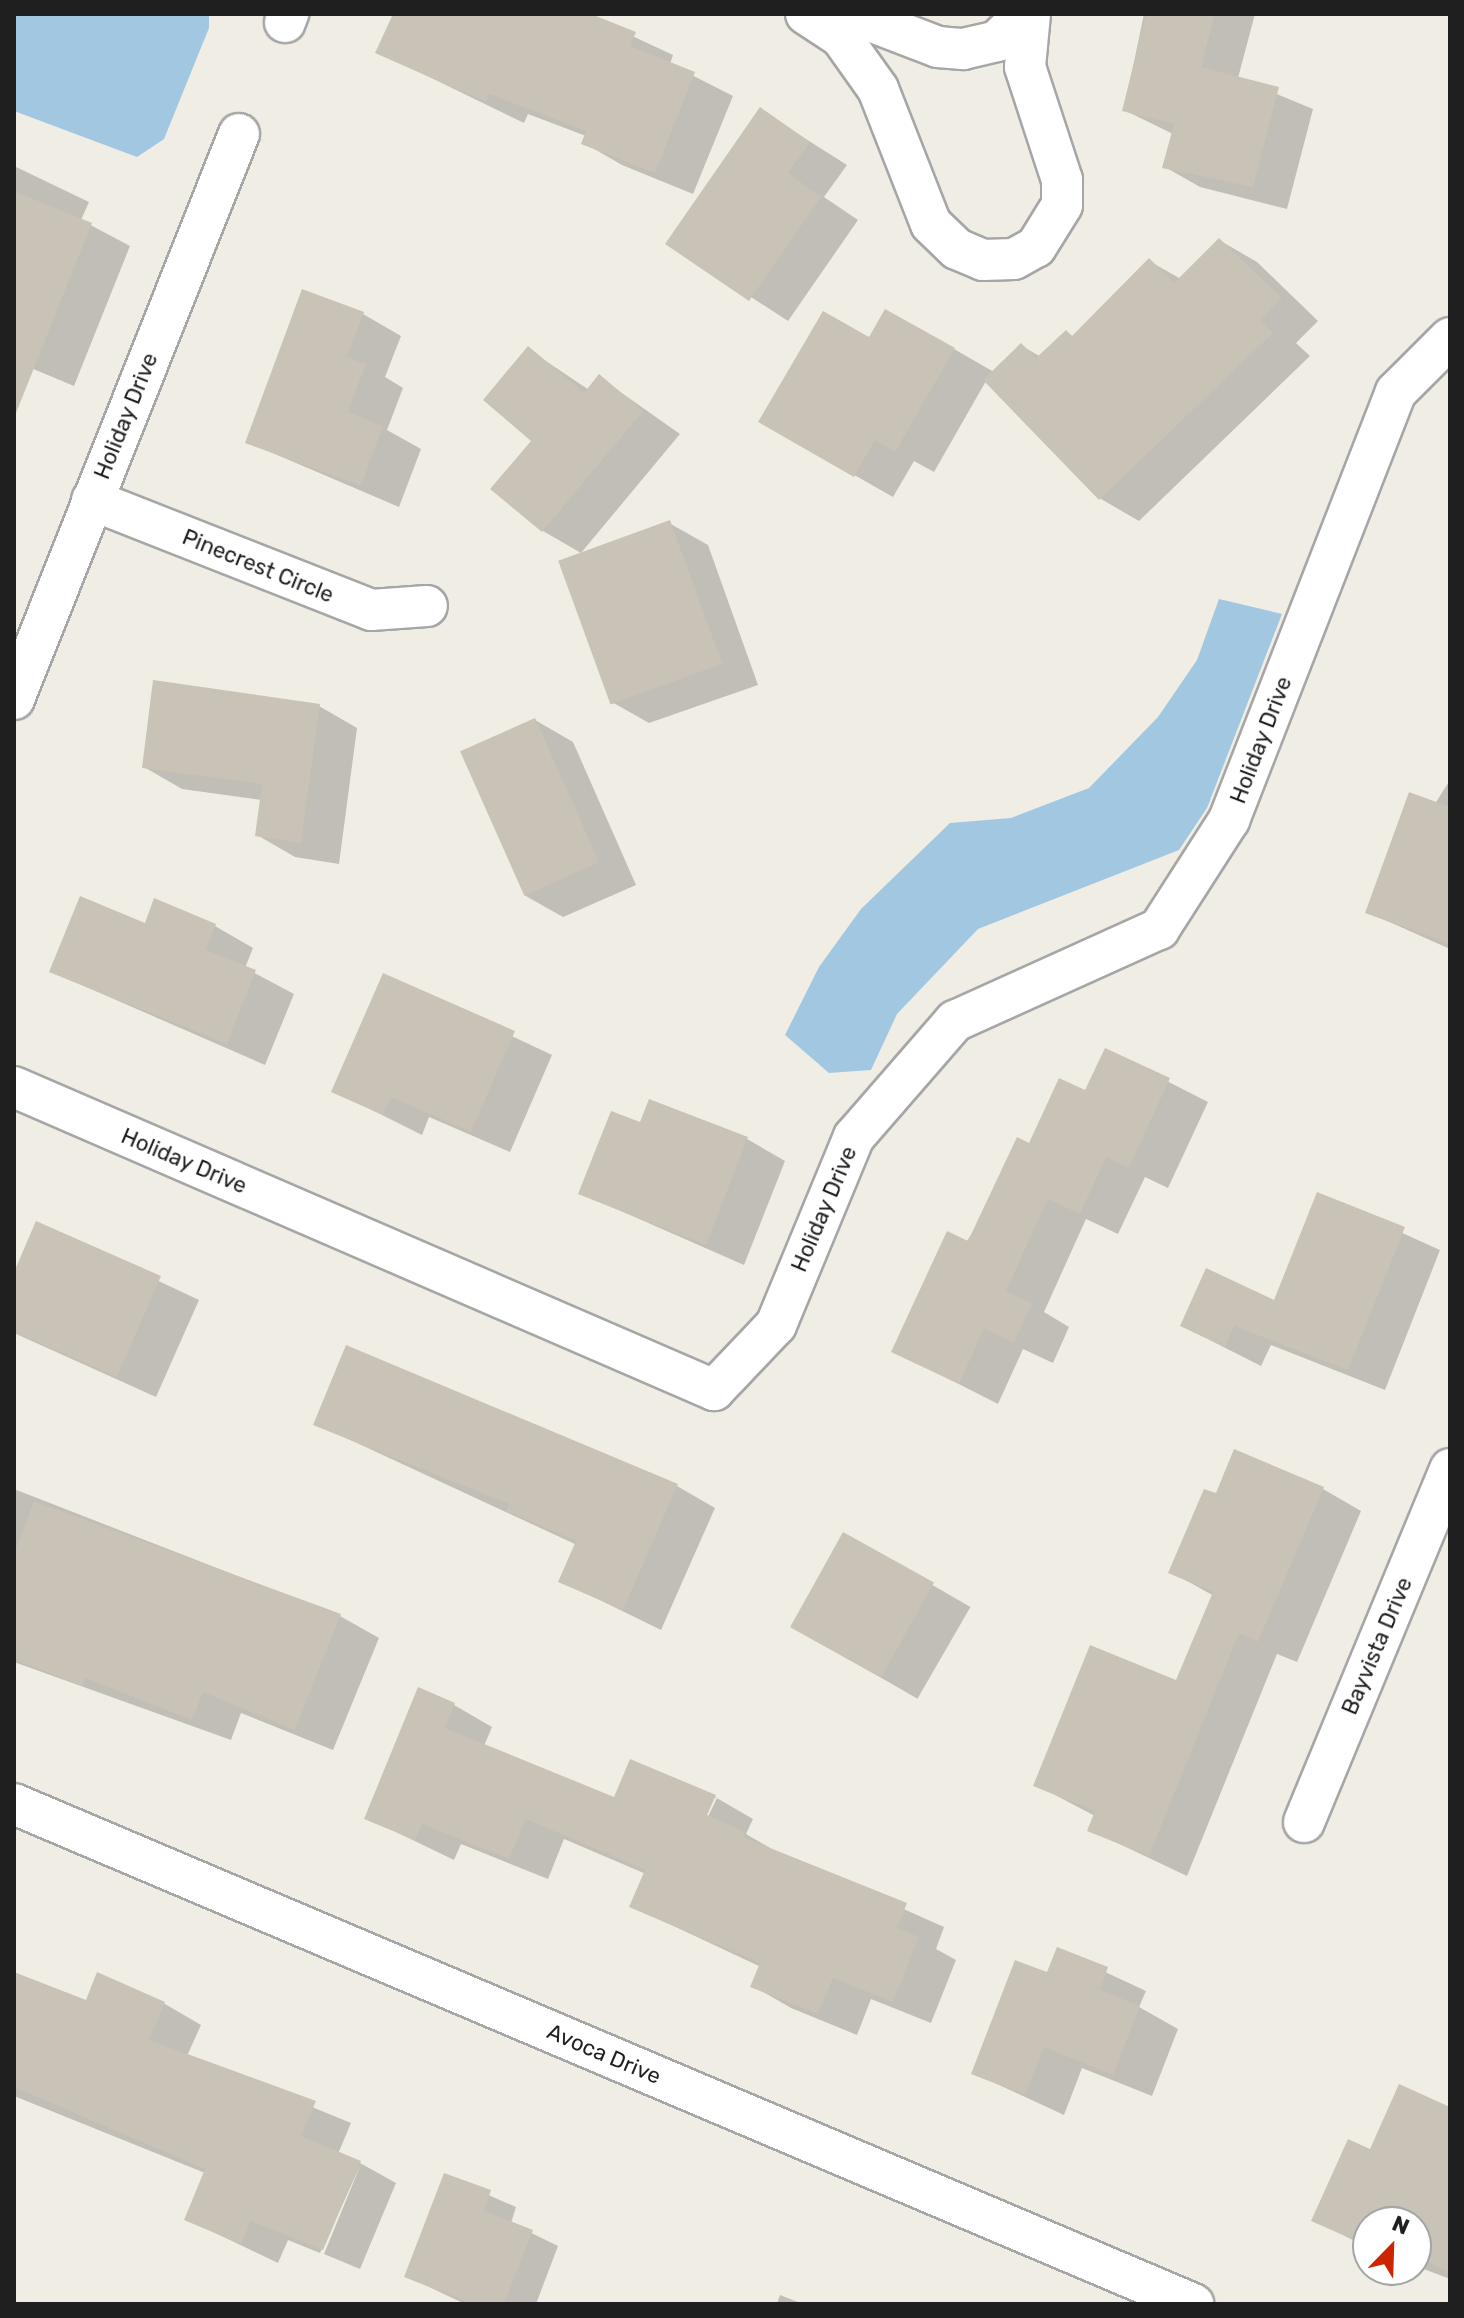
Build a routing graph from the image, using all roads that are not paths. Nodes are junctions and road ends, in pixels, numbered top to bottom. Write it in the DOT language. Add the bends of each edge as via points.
graph roads {
  1 [pos="806,14"];
  2 [pos="852,14"];
  3 [pos="1028,14"];
  4 [pos="239,134"];
  5 [pos="1450,338"];
  6 [pos="92,500"];
  7 [pos="427,606"];
  8 [pos="14,699"];
  9 [pos="14,1087"];
  10 [pos="1450,1469"];
  11 [pos="14,1804"];
  12 [pos="1304,1822"];
  13 [pos="1193,2304"];
  1 -- 3 [label="street" via="841,37 878,89 931,224 957,249 983,260 1014,259 1036,247 1062,205 1062,180 1025,67"];
  2 -- 3 [label="street" via="938,47 963,49 997,41"];
  4 -- 6 [label="street, Holiday Drive"];
  5 -- 9 [label="street, Holiday Drive" via="1396,392 1229,820 1159,929 955,1021 854,1137 776,1325 714,1390"];
  6 -- 7 [label="street, Pinecrest Circle" via="371,610"];
  6 -- 8 [label="street, Holiday Drive"];
  10 -- 12 [label="street, Bayvista Drive"];
  11 -- 13 [label="street, Avoca Drive"];
}
